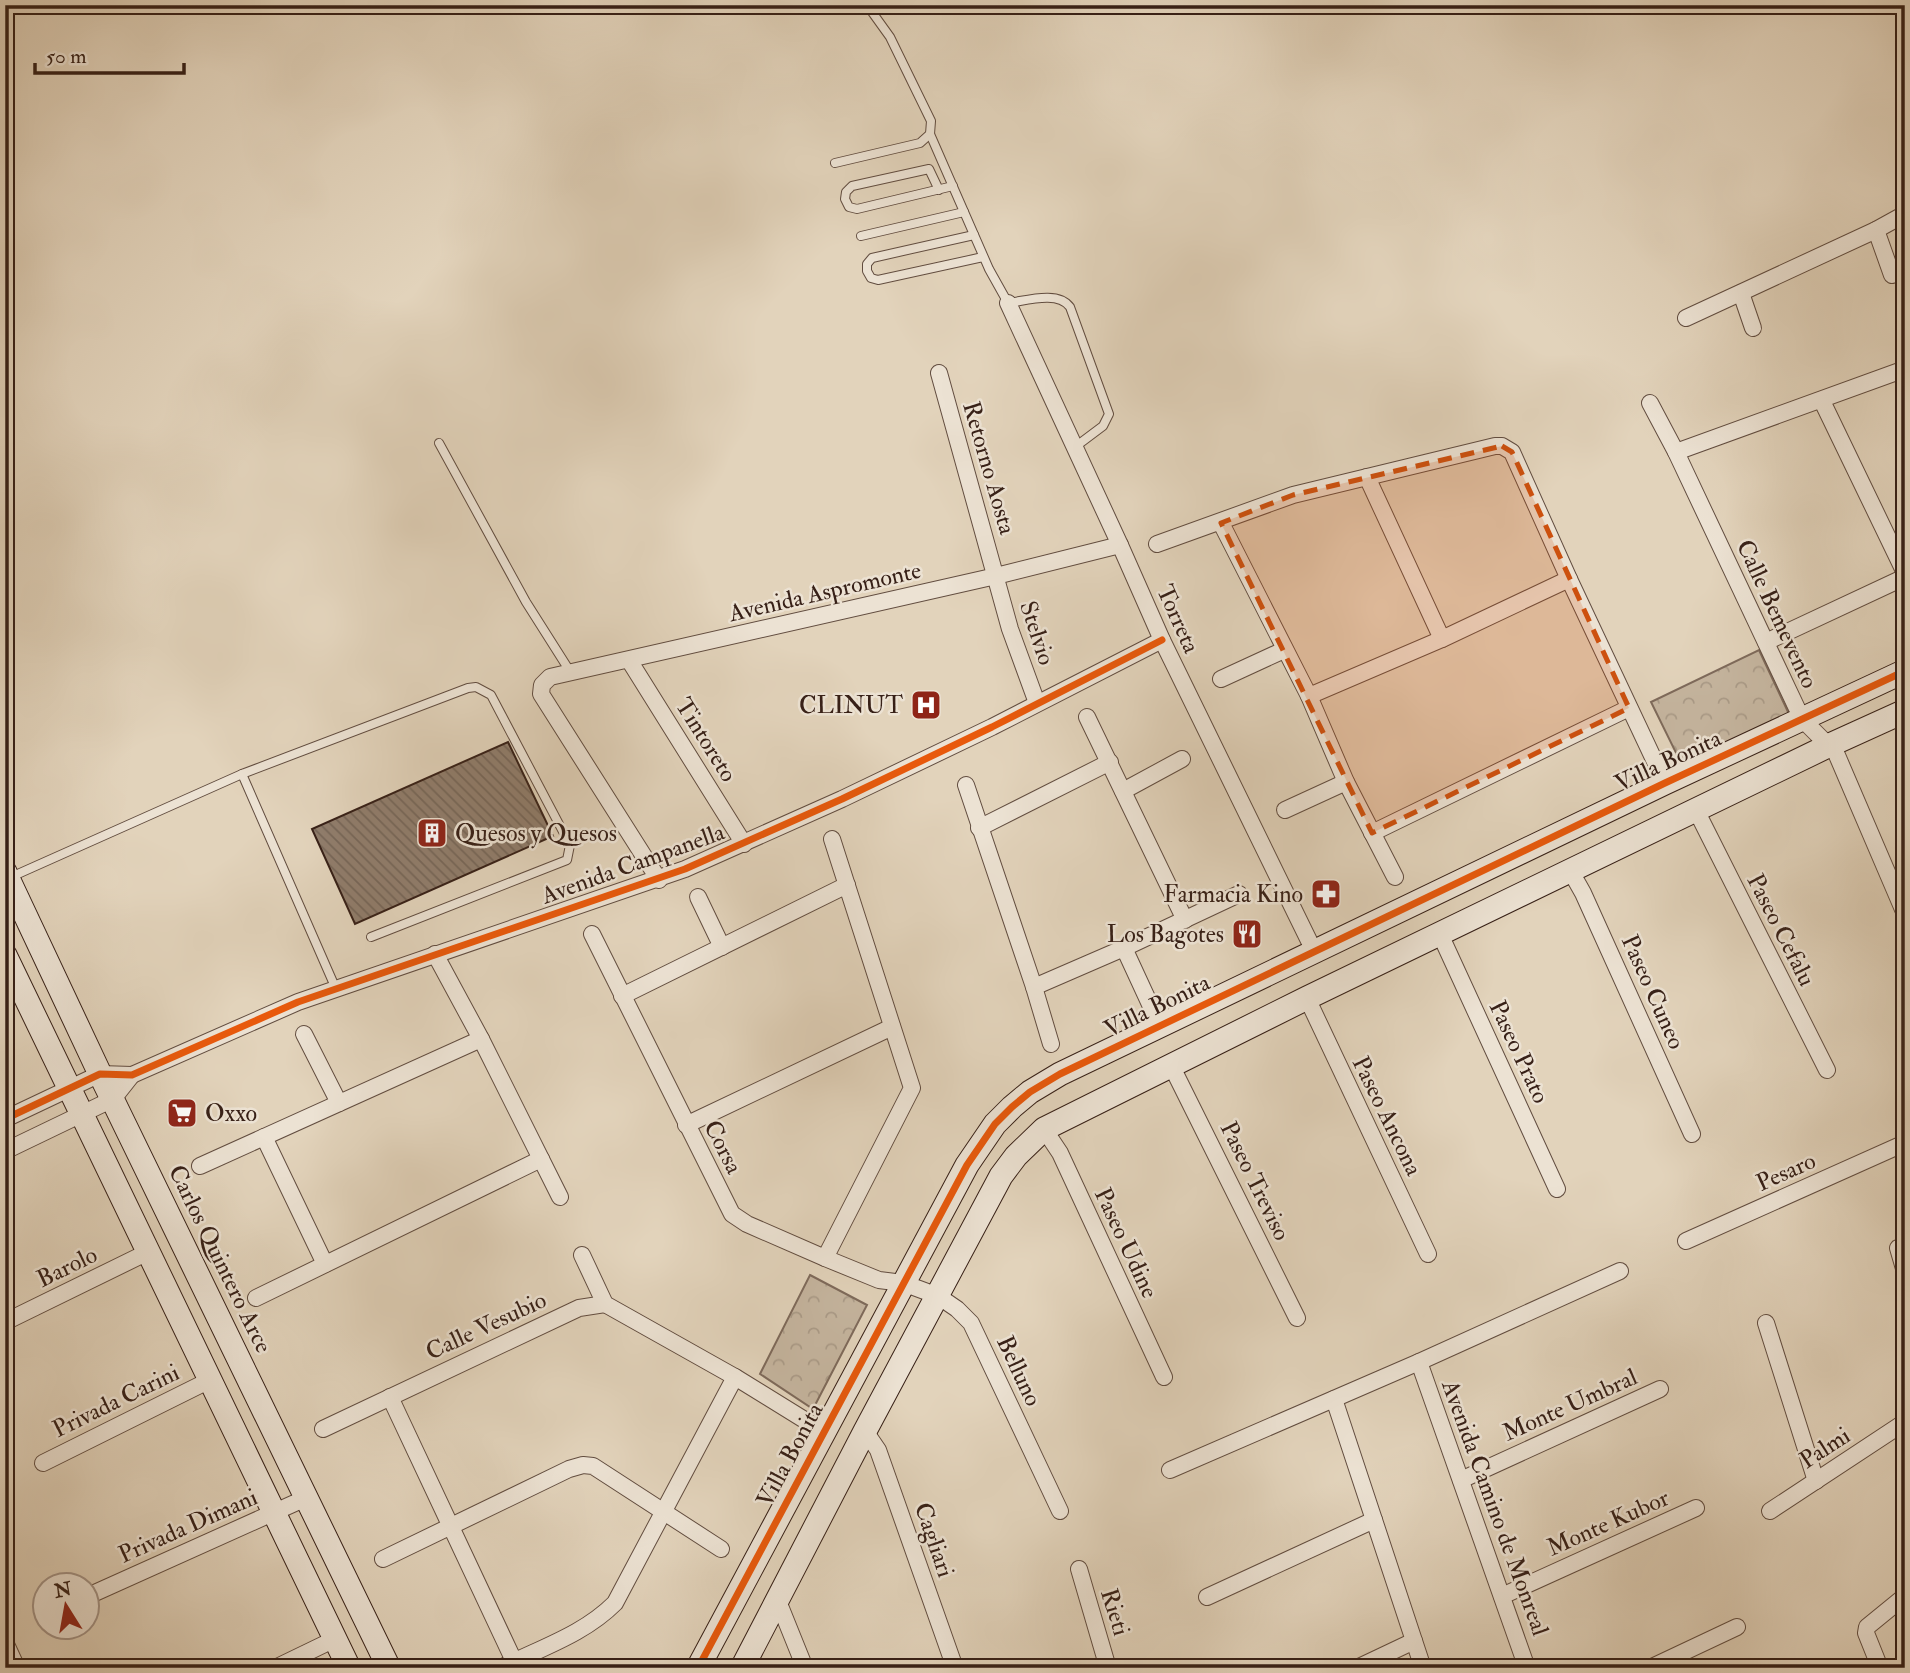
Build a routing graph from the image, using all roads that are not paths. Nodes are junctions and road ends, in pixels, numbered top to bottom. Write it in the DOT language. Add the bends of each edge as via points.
graph roads {
  1 [pos="867,5"];
  2 [pos="930,134"];
  3 [pos="835,163"];
  4 [pos="953,186"];
  5 [pos="939,190"];
  6 [pos="964,212"];
  7 [pos="1905,214"];
  8 [pos="1876,230"];
  9 [pos="974,235"];
  10 [pos="861,236"];
  11 [pos="983,257"];
  12 [pos="1892,275"];
  13 [pos="1741,293"];
  14 [pos="1008,303"];
  15 [pos="1686,318"];
  16 [pos="1753,328"];
  17 [pos="1905,369"];
  18 [pos="939,373"];
  19 [pos="1822,401"];
  20 [pos="1650,403"];
  21 [pos="439,443"];
  22 [pos="1075,447"];
  23 [pos="1676,452"];
  24 [pos="1367,477"];
  25 [pos="1221,523"];
  26 [pos="1157,544"];
  27 [pos="1120,545"];
  28 [pos="1905,575"];
  29 [pos="996,576"];
  30 [pos="1569,579"];
  31 [pos="1443,639"];
  32 [pos="1162,640"];
  33 [pos="1766,642"];
  34 [pos="1284,650"];
  35 [pos="629,660"];
  36 [pos="1905,671"];
  37 [pos="570,673"];
  38 [pos="1221,679"];
  39 [pos="1309,696"];
  40 [pos="1037,703"];
  41 [pos="1629,708"];
  42 [pos="1905,711"];
  43 [pos="1087,717"];
  44 [pos="1802,719"];
  45 [pos="1830,745"];
  46 [pos="1182,759"];
  47 [pos="1110,762"];
  48 [pos="242,774"];
  49 [pos="1346,782"];
  50 [pos="1665,783"];
  51 [pos="966,785"];
  52 [pos="1123,791"];
  53 [pos="1285,810"];
  54 [pos="1696,810"];
  55 [pos="979,828"];
  56 [pos="1372,833"];
  57 [pos="832,839"];
  58 [pos="744,844"];
  59 [pos="1570,870"];
  60 [pos="7,875"];
  61 [pos="1395,877"];
  62 [pos="659,880"];
  63 [pos="847,885"];
  64 [pos="1239,894"];
  65 [pos="698,897"];
  66 [pos="1905,914"];
  67 [pos="1185,920"];
  68 [pos="592,934"];
  69 [pos="1440,934"];
  70 [pos="371,937"];
  71 [pos="722,947"];
  72 [pos="1124,948"];
  73 [pos="1314,951"];
  74 [pos="435,954"];
  75 [pos="5,955"];
  76 [pos="1034,987"];
  77 [pos="336,989"];
  78 [pos="622,996"];
  79 [pos="1307,998"];
  80 [pos="1160,1026"];
  81 [pos="892,1027"];
  82 [pos="304,1034"];
  83 [pos="481,1039"];
  84 [pos="1051,1044"];
  85 [pos="1171,1065"];
  86 [pos="1827,1070"];
  87 [pos="100,1074"];
  88 [pos="132,1075"];
  89 [pos="69,1090"];
  90 [pos="113,1099"];
  91 [pos="340,1103"];
  92 [pos="82,1114"];
  93 [pos="5,1119"];
  94 [pos="686,1125"];
  95 [pos="1044,1129"];
  96 [pos="1692,1134"];
  97 [pos="264,1137"];
  98 [pos="1905,1143"];
  99 [pos="5,1151"];
  100 [pos="541,1159"];
  101 [pos="200,1166"];
  102 [pos="1557,1189"];
  103 [pos="560,1197"];
  104 [pos="1686,1241"];
  105 [pos="1898,1248"];
  106 [pos="148,1252"];
  107 [pos="1428,1254"];
  108 [pos="582,1255"];
  109 [pos="825,1258"];
  110 [pos="325,1264"];
  111 [pos="1620,1271"];
  112 [pos="1905,1272"];
  113 [pos="903,1283"];
  114 [pos="939,1296"];
  115 [pos="256,1298"];
  116 [pos="605,1304"];
  117 [pos="1297,1318"];
  118 [pos="5,1322"];
  119 [pos="1766,1322"];
  120 [pos="1419,1363"];
  121 [pos="735,1377"];
  122 [pos="1164,1377"];
  123 [pos="210,1380"];
  124 [pos="1661,1389"];
  125 [pos="390,1397"];
  126 [pos="1334,1399"];
  127 [pos="1905,1422"];
  128 [pos="323,1429"];
  129 [pos="865,1431"];
  130 [pos="824,1432"];
  131 [pos="43,1463"];
  132 [pos="1170,1470"];
  133 [pos="1461,1480"];
  134 [pos="1816,1481"];
  135 [pos="306,1497"];
  136 [pos="1696,1508"];
  137 [pos="1060,1511"];
  138 [pos="1770,1511"];
  139 [pos="274,1512"];
  140 [pos="662,1512"];
  141 [pos="1374,1520"];
  142 [pos="452,1527"];
  143 [pos="721,1549"];
  144 [pos="383,1559"];
  145 [pos="1079,1569"];
  146 [pos="102,1590"];
  147 [pos="1502,1595"];
  148 [pos="1905,1596"];
  149 [pos="1207,1597"];
  150 [pos="778,1601"];
  151 [pos="1737,1627"];
  152 [pos="335,1639"];
  153 [pos="1414,1641"];
  154 [pos="5,1642"];
  155 [pos="507,1665"];
  156 [pos="17,1668"];
  157 [pos="275,1668"];
  158 [pos="349,1668"];
  159 [pos="389,1668"];
  160 [pos="698,1668"];
  161 [pos="742,1668"];
  162 [pos="805,1668"];
  163 [pos="955,1668"];
  164 [pos="1108,1668"];
  165 [pos="1357,1668"];
  166 [pos="1423,1668"];
  167 [pos="1528,1668"];
  168 [pos="1650,1668"];
  169 [pos="1880,1668"];
  1 -- 2 [label="lane" via="896,49 931,121"];
  2 -- 3 [label="lane" via="920,143"];
  2 -- 4 [label="lane"];
  4 -- 5 [label="lane"];
  4 -- 6 [label="lane"];
  5 -- 5 [label="lane" via="929,169 918,170 852,186 845,199 849,207 857,209"];
  6 -- 9 [label="lane"];
  6 -- 10 [label="lane"];
  7 -- 8 [label="street"];
  8 -- 12 [label="street"];
  8 -- 13 [label="street"];
  9 -- 11 [label="lane"];
  9 -- 11 [label="lane" via="872,258 867,271 878,280"];
  11 -- 14 [label="lane"];
  13 -- 15 [label="street"];
  13 -- 16 [label="street"];
  14 -- 22 [label="street, Torreta"];
  14 -- 22 [label="lane" via="1055,297 1070,307 1109,414 1103,426"];
  17 -- 19 [label="street"];
  18 -- 29 [label="street, Retorno Aosta"];
  19 -- 23 [label="street"];
  19 -- 28 [label="street"];
  20 -- 23 [label="street, Calle Bemevento"];
  21 -- 37 [label="lane"];
  22 -- 27 [label="street, Torreta"];
  23 -- 33 [label="street, Calle Bemevento"];
  24 -- 25 [label="street" via="1293,495"];
  24 -- 30 [label="street" via="1496,446 1508,448"];
  24 -- 31 [label="street"];
  25 -- 26 [label="street"];
  25 -- 34 [label="street"];
  27 -- 29 [label="street, Avenida Aspromonte"];
  27 -- 32 [label="street, Torreta"];
  28 -- 33 [label="street"];
  29 -- 35 [label="street, Avenida Aspromonte"];
  29 -- 40 [label="street, Stelvio"];
  30 -- 31 [label="street"];
  30 -- 41 [label="street"];
  31 -- 39 [label="street"];
  32 -- 40 [label="street, Avenida Campanella"];
  32 -- 73 [label="street, Torreta"];
  33 -- 44 [label="street, Calle Bemevento"];
  34 -- 38 [label="street"];
  34 -- 39 [label="street"];
  35 -- 37 [label="street, Avenida Aspromonte"];
  35 -- 58 [label="street, Tintoreto"];
  36 -- 44 [label="street, Villa Bonita"];
  37 -- 62 [label="street, Avenida Aspromonte" via="551,677 542,685 541,694"];
  39 -- 49 [label="street"];
  40 -- 58 [label="street, Avenida Campanella"];
  41 -- 50 [label="street"];
  41 -- 56 [label="street"];
  42 -- 45 [label="street"];
  43 -- 47 [label="street"];
  44 -- 45 [label="street, Calle Bemevento"];
  44 -- 50 [label="street, Villa Bonita"];
  45 -- 54 [label="street"];
  45 -- 66 [label="street, Calle Bemevento"];
  46 -- 52 [label="street"];
  47 -- 52 [label="street"];
  47 -- 55 [label="street"];
  48 -- 60 [label="lane"];
  48 -- 70 [label="lane" via="468,688 491,695 570,845 568,860"];
  48 -- 77 [label="lane"];
  49 -- 53 [label="street"];
  49 -- 56 [label="street"];
  50 -- 73 [label="street, Villa Bonita"];
  51 -- 55 [label="street"];
  52 -- 67 [label="street"];
  54 -- 59 [label="street"];
  54 -- 86 [label="street, Paseo Cefalu"];
  55 -- 76 [label="street"];
  56 -- 61 [label="street"];
  57 -- 63 [label="street"];
  58 -- 62 [label="street, Avenida Campanella"];
  59 -- 69 [label="street"];
  59 -- 96 [label="street, Paseo Cuneo"];
  60 -- 87 [label="street, Carlos Quintero Arce"];
  62 -- 74 [label="street, Avenida Campanella"];
  63 -- 71 [label="street"];
  63 -- 81 [label="street"];
  64 -- 67 [label="street"];
  65 -- 71 [label="street"];
  67 -- 72 [label="street"];
  68 -- 78 [label="street, Corsa"];
  69 -- 79 [label="street"];
  69 -- 102 [label="street, Paseo Prato"];
  71 -- 78 [label="street"];
  72 -- 76 [label="street"];
  72 -- 80 [label="street"];
  73 -- 80 [label="street, Villa Bonita"];
  74 -- 77 [label="street, Avenida Campanella"];
  74 -- 83 [label="street"];
  75 -- 89 [label="street"];
  76 -- 84 [label="street"];
  77 -- 88 [label="street, Avenida Campanella"];
  78 -- 94 [label="street, Corsa"];
  79 -- 85 [label="street"];
  79 -- 107 [label="street, Paseo Ancona"];
  80 -- 113 [label="street, Villa Bonita" via="1060,1074 1012,1107 967,1165"];
  81 -- 94 [label="street"];
  81 -- 109 [label="street" via="911,1079 911,1093"];
  82 -- 91 [label="street"];
  83 -- 91 [label="street"];
  83 -- 100 [label="street"];
  85 -- 95 [label="street"];
  85 -- 117 [label="street, Paseo Treviso"];
  87 -- 88 [label="street, Avenida Campanella"];
  87 -- 89 [label="street"];
  87 -- 90 [label="street, Carlos Quintero Arce"];
  88 -- 90 [label="street, Avenida Campanella"];
  89 -- 92 [label="street"];
  89 -- 93 [label="street"];
  90 -- 92 [label="street"];
  90 -- 135 [label="street, Carlos Quintero Arce"];
  91 -- 97 [label="street"];
  92 -- 99 [label="street"];
  92 -- 106 [label="street"];
  94 -- 109 [label="street, Corsa" via="732,1214"];
  95 -- 114 [label="street" via="1001,1176"];
  95 -- 122 [label="street, Paseo Udine" via="1060,1153"];
  97 -- 101 [label="street"];
  97 -- 110 [label="street"];
  98 -- 104 [label="street, Pesaro"];
  100 -- 103 [label="street"];
  100 -- 110 [label="street"];
  105 -- 112 [label="street"];
  106 -- 118 [label="street, Barolo"];
  106 -- 123 [label="street"];
  108 -- 116 [label="street"];
  109 -- 113 [label="street, Corsa" via="879,1280"];
  110 -- 115 [label="street"];
  111 -- 120 [label="street"];
  113 -- 114 [label="street, Belluno"];
  113 -- 130 [label="street, Villa Bonita"];
  114 -- 129 [label="street"];
  114 -- 137 [label="street, Belluno" via="971,1323"];
  116 -- 121 [label="street"];
  116 -- 125 [label="street, Calle Vesubio" via="579,1308"];
  119 -- 134 [label="street"];
  120 -- 126 [label="street"];
  120 -- 133 [label="street, Avenida Camino de Monreal"];
  121 -- 130 [label="street"];
  121 -- 140 [label="street"];
  123 -- 131 [label="street, Privada Carini"];
  123 -- 139 [label="street"];
  124 -- 133 [label="street, Monte Umbral"];
  125 -- 128 [label="street, Calle Vesubio"];
  125 -- 142 [label="street"];
  126 -- 132 [label="street"];
  126 -- 141 [label="street"];
  127 -- 134 [label="street, Palmi"];
  129 -- 150 [label="street"];
  129 -- 163 [label="street, Cagliari" via="878,1450"];
  130 -- 160 [label="street, Villa Bonita"];
  133 -- 147 [label="street, Avenida Camino de Monreal"];
  134 -- 138 [label="street, Palmi"];
  135 -- 139 [label="street, Privada Dimani"];
  135 -- 159 [label="street, Carlos Quintero Arce"];
  136 -- 147 [label="street, Monte Kubor"];
  139 -- 146 [label="street, Privada Dimani"];
  139 -- 152 [label="street"];
  140 -- 142 [label="street" via="593,1466 583,1465"];
  140 -- 143 [label="street"];
  140 -- 155 [label="street" via="615,1603 600,1618"];
  141 -- 149 [label="street"];
  141 -- 153 [label="street"];
  142 -- 144 [label="street"];
  142 -- 155 [label="street"];
  145 -- 164 [label="street, Rieti"];
  147 -- 167 [label="street, Avenida Camino de Monreal"];
  148 -- 169 [label="street" via="1867,1627"];
  150 -- 161 [label="street"];
  150 -- 162 [label="street"];
  151 -- 168 [label="street"];
  152 -- 157 [label="street"];
  152 -- 158 [label="street"];
  153 -- 165 [label="street"];
  153 -- 166 [label="street"];
  154 -- 156 [label="street"];
}
